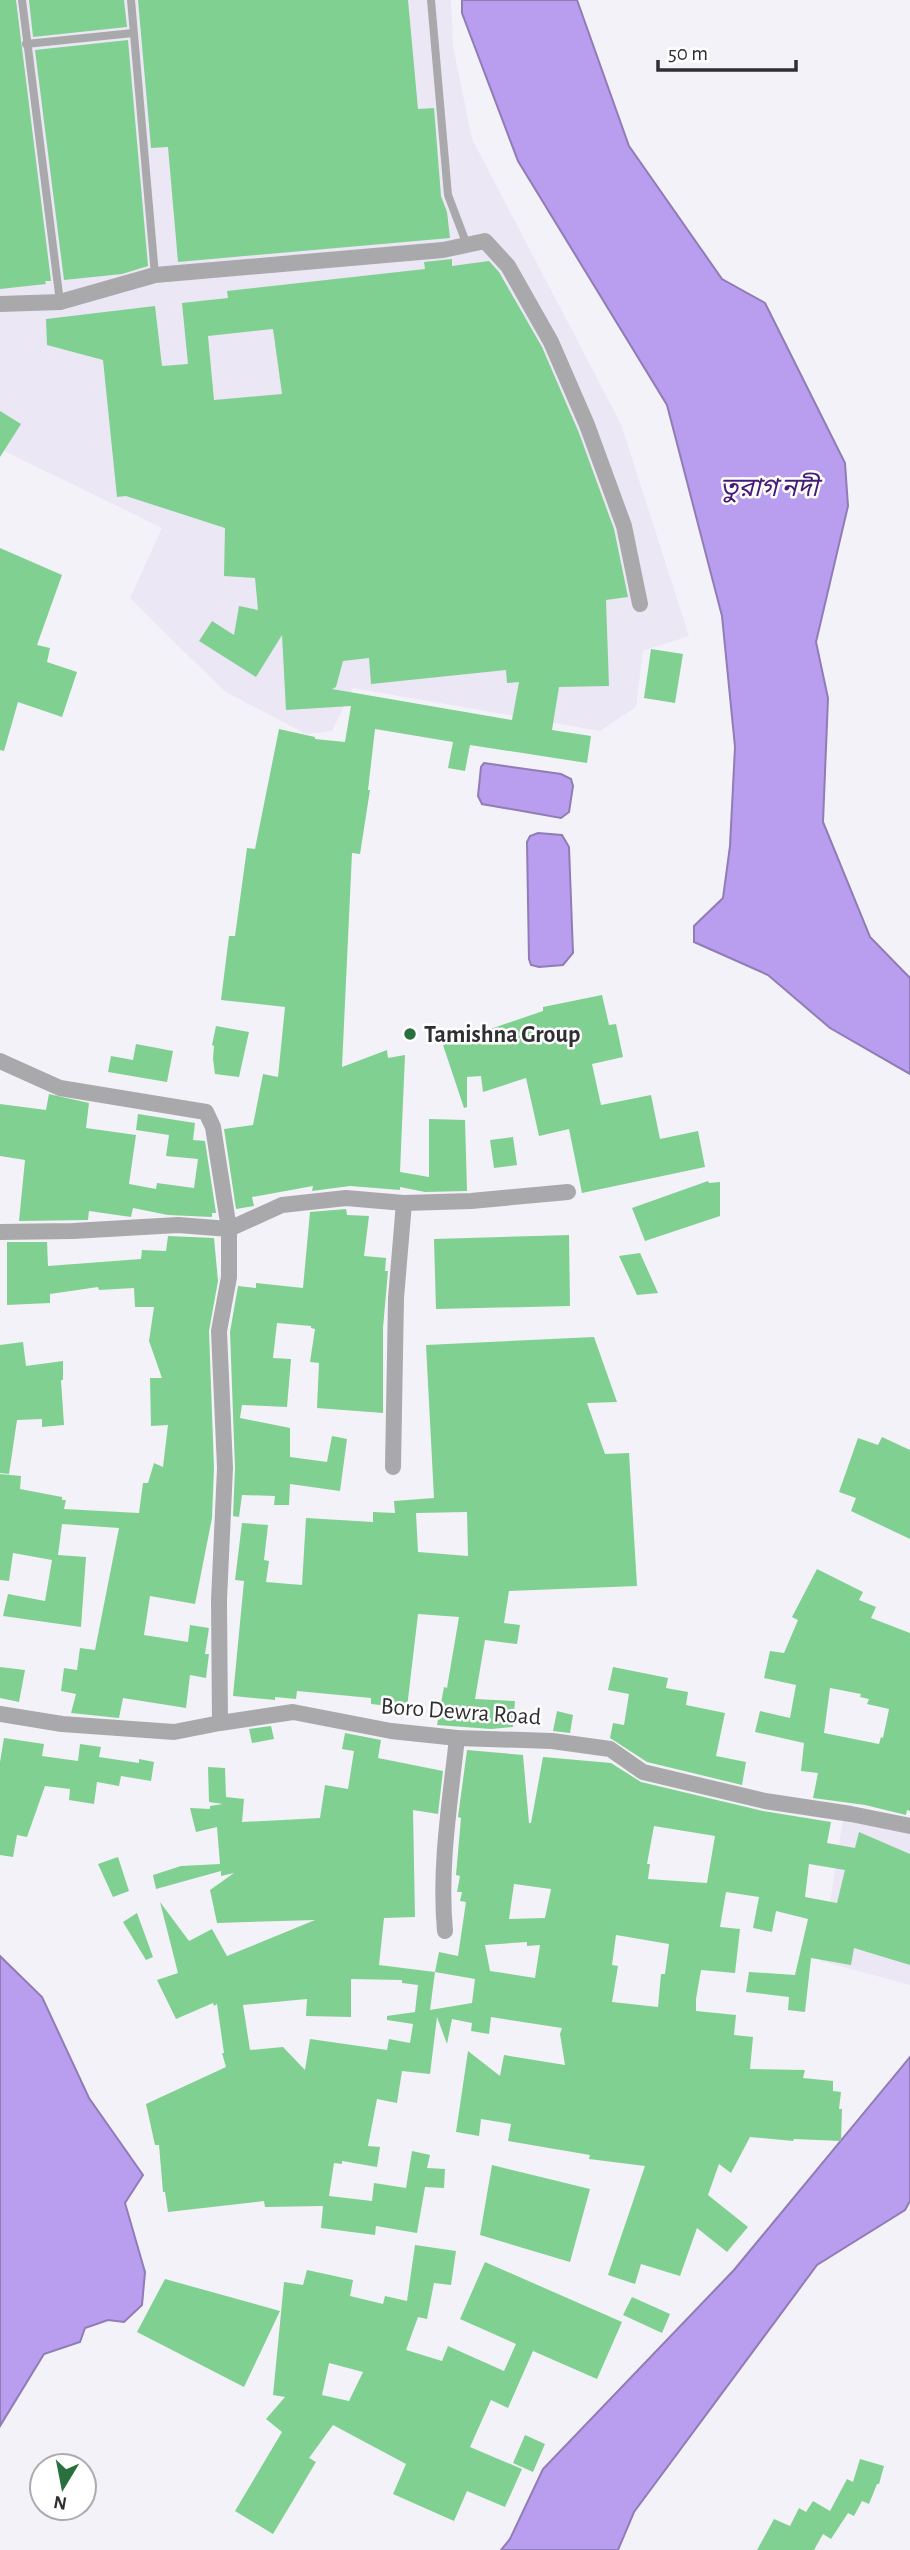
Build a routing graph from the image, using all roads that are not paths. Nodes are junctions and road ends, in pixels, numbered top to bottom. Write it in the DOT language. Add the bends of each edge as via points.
graph roads {
  1 [pos="22,0"];
  2 [pos="131,0"];
  3 [pos="431,0"];
  4 [pos="133,33"];
  5 [pos="26,44"];
  6 [pos="467,245"];
  7 [pos="155,275"];
  8 [pos="60,302"];
  9 [pos="0,304"];
  10 [pos="640,604"];
  11 [pos="0,1061"];
  12 [pos="568,1192"];
  13 [pos="404,1203"];
  14 [pos="229,1229"];
  15 [pos="0,1232"];
  16 [pos="393,1467"];
  17 [pos="0,1714"];
  18 [pos="220,1723"];
  19 [pos="457,1738"];
  20 [pos="910,1826"];
  21 [pos="445,1931"];
  1 -- 5 [label="lane"];
  2 -- 4 [label="lane"];
  3 -- 6 [label="lane" via="448,195"];
  4 -- 5 [label="lane"];
  4 -- 7 [label="lane"];
  5 -- 8 [label="lane"];
  6 -- 7 [label="street"];
  6 -- 10 [label="street" via="485,241 508,266 551,342 624,526"];
  7 -- 8 [label="street"];
  8 -- 9 [label="street"];
  11 -- 14 [label="street" via="61,1088 206,1112 213,1127"];
  12 -- 13 [label="street"];
  13 -- 14 [label="street" via="346,1198 282,1205"];
  13 -- 16 [label="street" via="396,1298"];
  14 -- 15 [label="street" via="178,1225"];
  14 -- 18 [label="street" via="229,1277 219,1331 225,1468"];
  17 -- 18 [label="street, Boro Dewra Road" via="62,1724 174,1732"];
  18 -- 19 [label="street, Boro Dewra Road" via="293,1712"];
  19 -- 20 [label="street, Boro Dewra Road" via="552,1741 610,1749 643,1772 765,1801"];
  19 -- 21 [label="street" via="446,1851"];
}
